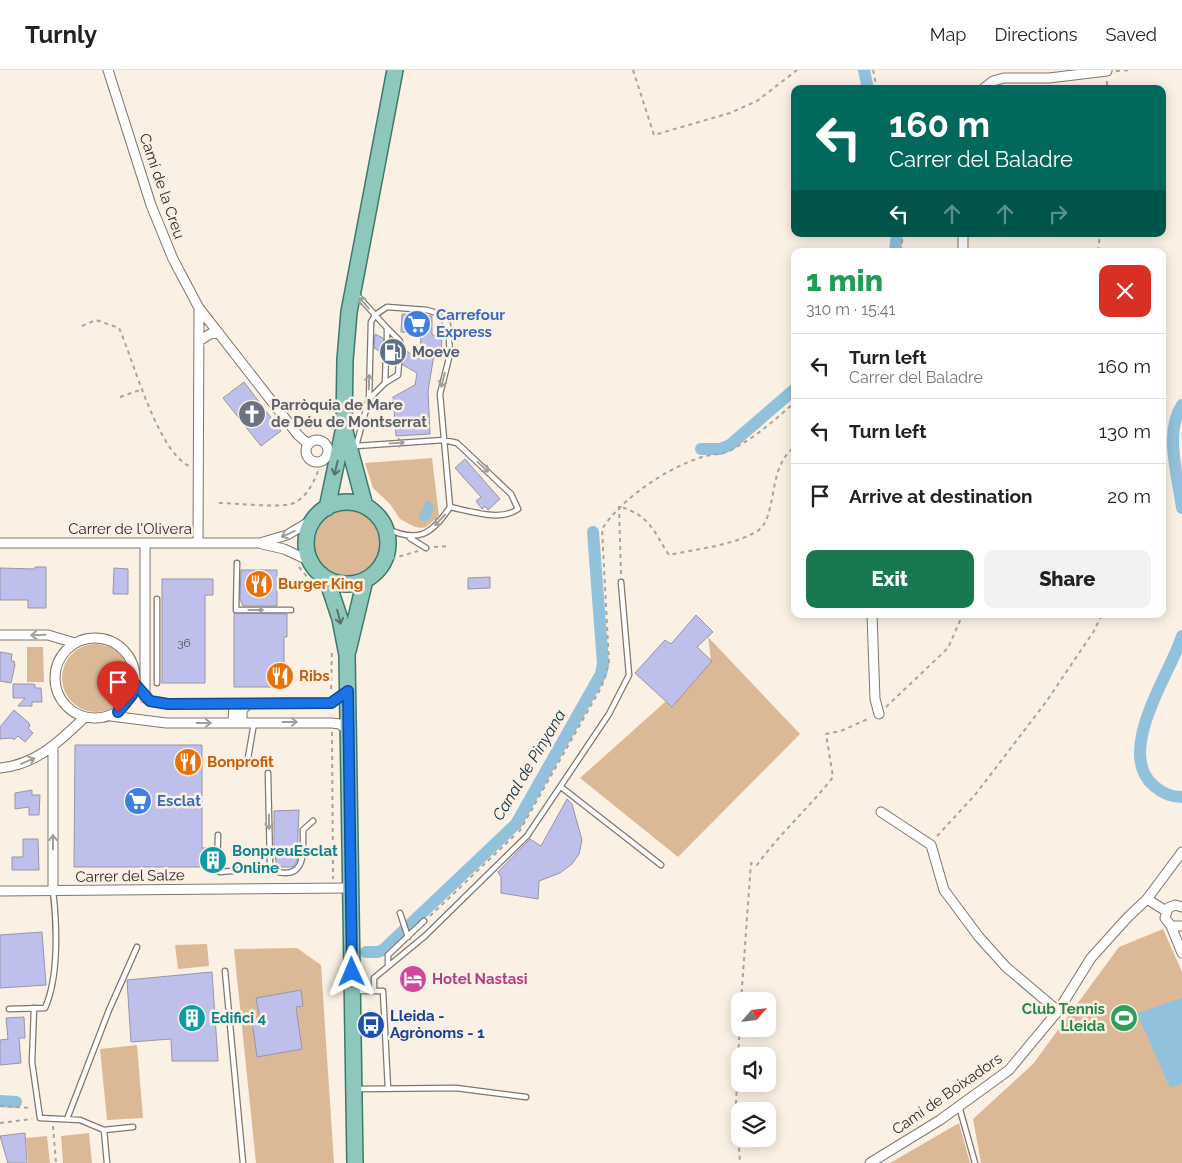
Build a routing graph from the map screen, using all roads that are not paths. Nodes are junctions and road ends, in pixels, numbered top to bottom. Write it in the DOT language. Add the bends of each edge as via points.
graph roads {
  1 [pos="108,70"];
  2 [pos="395,70"];
  3 [pos="1107,71"];
  4 [pos="988,85"];
  5 [pos="353,290"];
  6 [pos="199,308"];
  7 [pos="375,315"];
  8 [pos="387,328"];
  9 [pos="220,333"];
  10 [pos="386,340"];
  11 [pos="199,341"];
  12 [pos="400,348"];
  13 [pos="386,355"];
  14 [pos="399,362"];
  15 [pos="385,383"];
  16 [pos="369,399"];
  17 [pos="344,427"];
  18 [pos="444,440"];
  19 [pos="308,444"];
  20 [pos="354,449"];
  21 [pos="365,506"];
  22 [pos="450,507"];
  23 [pos="326,508"];
  24 [pos="314,519"];
  25 [pos="385,528"];
  26 [pos="410,537"];
  27 [pos="0,543"];
  28 [pos="145,543"];
  29 [pos="198,543"];
  30 [pos="260,543"];
  31 [pos="426,548"];
  32 [pos="310,561"];
  33 [pos="237,564"];
  34 [pos="327,580"];
  35 [pos="365,580"];
  36 [pos="621,582"];
  37 [pos="157,599"];
  38 [pos="291,610"];
  39 [pos="872,618"];
  40 [pos="0,635"];
  41 [pos="75,643"];
  42 [pos="347,655"];
  43 [pos="135,684"];
  44 [pos="157,684"];
  45 [pos="348,691"];
  46 [pos="145,698"];
  47 [pos="234,704"];
  48 [pos="248,704"];
  49 [pos="879,714"];
  50 [pos="85,717"];
  51 [pos="108,717"];
  52 [pos="237,722"];
  53 [pos="254,722"];
  54 [pos="348,731"];
  55 [pos="53,746"];
  56 [pos="248,758"];
  57 [pos="0,768"];
  58 [pos="268,773"];
  59 [pos="560,787"];
  60 [pos="881,812"];
  61 [pos="313,821"];
  62 [pos="218,835"];
  63 [pos="1182,852"];
  64 [pos="660,865"];
  65 [pos="243,870"];
  66 [pos="350,888"];
  67 [pos="0,891"];
  68 [pos="53,891"];
  69 [pos="1147,900"];
  70 [pos="1182,907"];
  71 [pos="1166,911"];
  72 [pos="400,913"];
  73 [pos="424,922"];
  74 [pos="1171,926"];
  75 [pos="1182,926"];
  76 [pos="408,935"];
  77 [pos="137,947"];
  78 [pos="1182,953"];
  79 [pos="388,965"];
  80 [pos="225,971"];
  81 [pos="352,991"];
  82 [pos="374,991"];
  83 [pos="9,1008"];
  84 [pos="34,1008"];
  85 [pos="1058,1011"];
  86 [pos="353,1089"];
  87 [pos="388,1089"];
  88 [pos="526,1097"];
  89 [pos="959,1106"];
  90 [pos="67,1119"];
  91 [pos="133,1127"];
  92 [pos="104,1130"];
  93 [pos="107,1163"];
  94 [pos="243,1163"];
  95 [pos="355,1163"];
  96 [pos="870,1163"];
  97 [pos="975,1163"];
  1 -- 6 [label="street, Camí de la Creu" via="151,205 173,259"];
  2 -- 5 [label="main road"];
  3 -- 4 [label="street" via="1048,78 1004,78"];
  7 -- 5 [label="lane, one-way"];
  5 -- 17 [label="main road" via="345,360"];
  6 -- 9 [label="street, Camí de la Creu"];
  6 -- 11 [label="street, Camí de la Creu"];
  7 -- 8 [label="lane"];
  16 -- 7 [label="lane, one-way" via="371,322"];
  7 -- 18 [label="lane, one-way" via="387,307 428,310 438,313 448,325 450,354 440,394"];
  8 -- 10 [label="lane"];
  8 -- 12 [label="lane" via="400,341"];
  9 -- 11 [label="street" via="210,334"];
  9 -- 19 [label="street, Camí de la Creu"];
  11 -- 29 [label="street, Camí de la Creu"];
  13 -- 15 [label="lane"];
  14 -- 15 [label="lane" via="398,375"];
  15 -- 16 [label="lane"];
  16 -- 20 [label="lane"];
  17 -- 20 [label="main road"];
  17 -- 23 [label="main road, one-way"];
  20 -- 18 [label="lane, one-way"];
  18 -- 22 [label="lane"];
  18 -- 22 [label="lane, one-way" via="457,443 511,494 518,509 509,514 486,515"];
  19 -- 19 [label="street" via="317,440 325,444 328,453 321,461 314,461 308,457"];
  20 -- 21 [label="main road"];
  21 -- 23 [label="main road" via="346,502"];
  21 -- 25 [label="main road" via="379,517"];
  22 -- 26 [label="lane, one-way" via="431,529"];
  23 -- 24 [label="main road"];
  24 -- 30 [label="street, Carrer de l'Olivera, one-way" via="287,535"];
  24 -- 32 [label="main road" via="306,542"];
  25 -- 26 [label="lane"];
  25 -- 35 [label="main road" via="388,548 384,561"];
  26 -- 31 [label="lane"];
  27 -- 28 [label="street, Carrer de l'Olivera"];
  28 -- 29 [label="street, Carrer de l'Olivera"];
  28 -- 46 [label="street"];
  29 -- 30 [label="street, Carrer de l'Olivera"];
  30 -- 32 [label="street, Carrer de l'Olivera"];
  32 -- 34 [label="main road"];
  33 -- 38 [label="lane, one-way" via="236,610"];
  34 -- 35 [label="main road" via="346,584"];
  34 -- 42 [label="main road, one-way" via="340,619"];
  35 -- 42 [label="main road"];
  36 -- 59 [label="lane" via="629,675 609,714"];
  37 -- 44 [label="lane"];
  39 -- 49 [label="street"];
  41 -- 40 [label="street, one-way" via="48,635"];
  41 -- 43 [label="street" via="88,638 113,642 131,659"];
  41 -- 50 [label="street" via="58,663 55,683 62,702 72,712"];
  42 -- 45 [label="main road"];
  43 -- 46 [label="street"];
  43 -- 51 [label="street" via="126,704"];
  45 -- 48 [label="street" via="331,703"];
  45 -- 54 [label="main road"];
  46 -- 47 [label="street" via="168,704"];
  47 -- 48 [label="street"];
  47 -- 52 [label="street"];
  48 -- 52 [label="street"];
  50 -- 51 [label="street"];
  50 -- 55 [label="street"];
  51 -- 52 [label="street, one-way" via="122,716 160,723"];
  52 -- 53 [label="street"];
  53 -- 54 [label="street, one-way" via="332,723 340,724"];
  53 -- 56 [label="lane"];
  54 -- 66 [label="main road"];
  57 -- 55 [label="street, one-way" via="34,760"];
  68 -- 55 [label="street, one-way"];
  58 -- 61 [label="lane, one-way" via="270,864 274,871 285,873 298,868 302,862 303,830"];
  59 -- 64 [label="lane"];
  59 -- 79 [label="lane" via="527,836 425,936"];
  60 -- 85 [label="street" via="931,846 944,890 979,937 1006,967"];
  62 -- 65 [label="lane" via="217,870"];
  63 -- 69 [label="street, Camí de Boixadors"];
  66 -- 68 [label="street, Carrer del Salze"];
  66 -- 81 [label="main road"];
  67 -- 68 [label="street, Carrer del Salze"];
  68 -- 84 [label="lane" via="57,927 52,993 45,1008"];
  69 -- 71 [label="street"];
  69 -- 85 [label="street, Camí de Boixadors" via="1091,958"];
  70 -- 71 [label="street" via="1175,905"];
  71 -- 74 [label="street" via="1165,918"];
  72 -- 76 [label="lane"];
  73 -- 76 [label="lane"];
  74 -- 75 [label="street"];
  74 -- 78 [label="street"];
  76 -- 79 [label="lane" via="388,955"];
  77 -- 90 [label="lane"];
  79 -- 82 [label="lane" via="374,978"];
  80 -- 94 [label="lane"];
  81 -- 82 [label="lane"];
  81 -- 86 [label="main road"];
  82 -- 87 [label="lane" via="383,991"];
  83 -- 84 [label="lane"];
  84 -- 90 [label="lane" via="32,1062 40,1118"];
  85 -- 89 [label="street, Camí de Boixadors" via="1009,1070"];
  86 -- 87 [label="lane"];
  86 -- 95 [label="main road"];
  87 -- 88 [label="lane" via="456,1088"];
  89 -- 96 [label="street, Camí de Boixadors"];
  89 -- 97 [label="lane"];
  90 -- 92 [label="lane" via="80,1120"];
  91 -- 92 [label="lane"];
  92 -- 93 [label="lane"];
}
